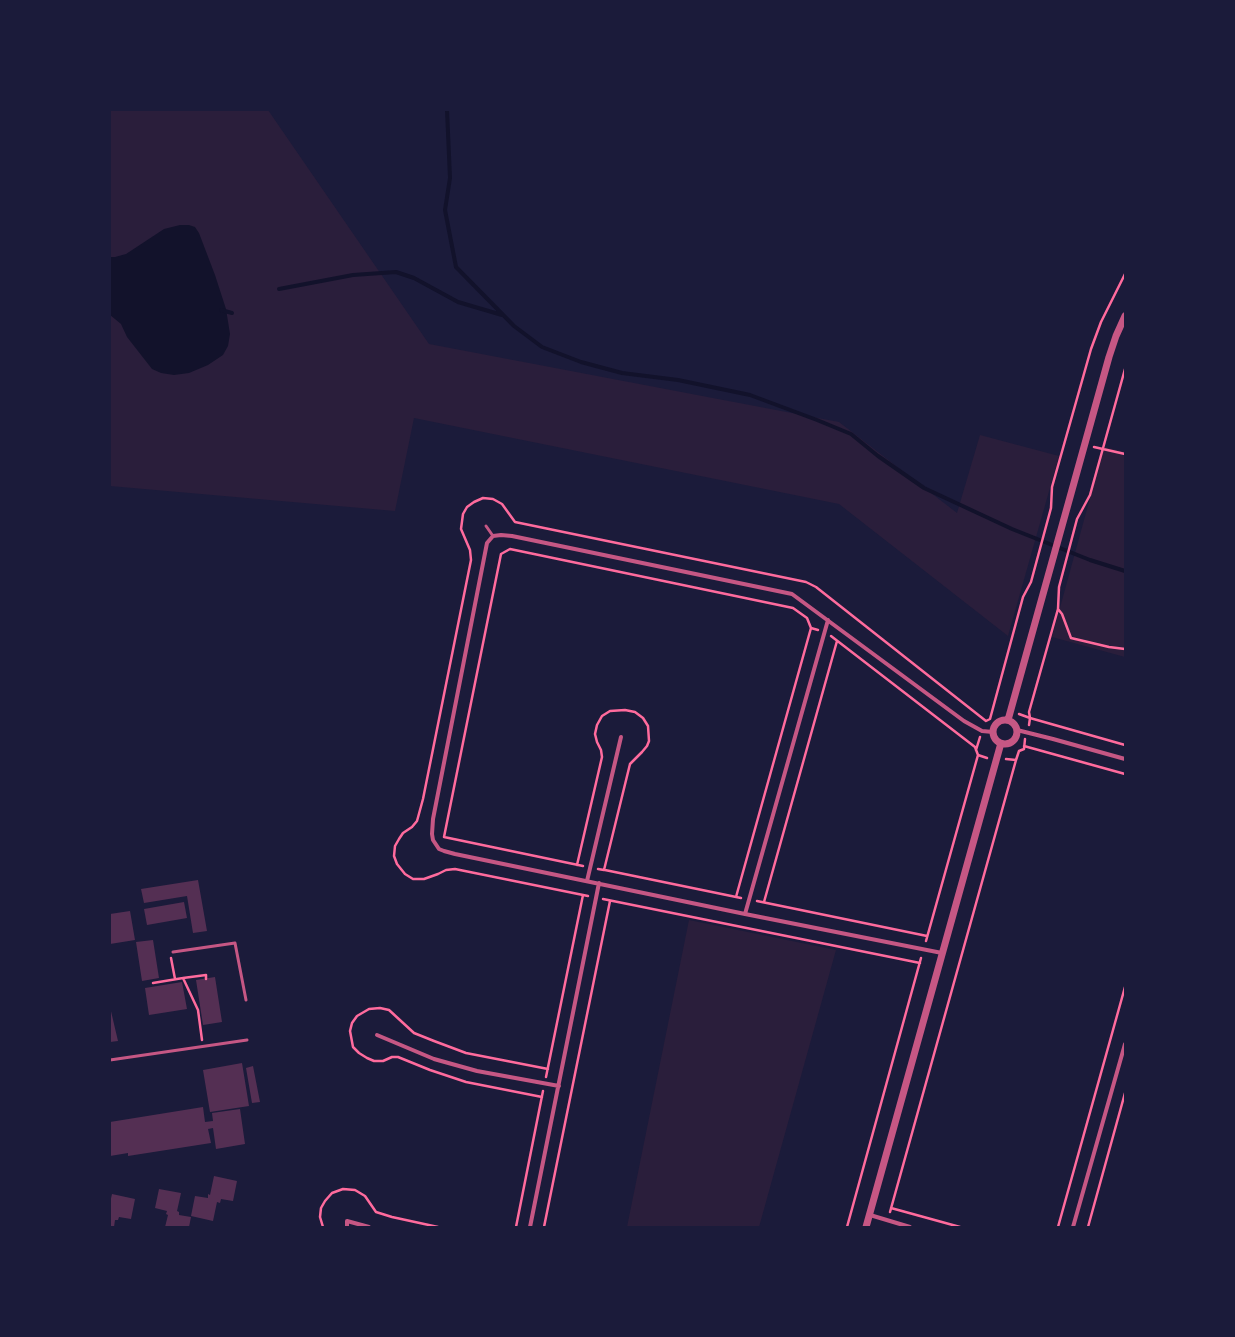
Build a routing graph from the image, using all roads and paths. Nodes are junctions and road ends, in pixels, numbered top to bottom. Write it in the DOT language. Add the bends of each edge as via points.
graph roads {
  1 [pos="1125,274"];
  2 [pos="1125,316"];
  3 [pos="1125,370"];
  4 [pos="1084,445"];
  5 [pos="1102,449"];
  6 [pos="1125,454"];
  7 [pos="486,526"];
  8 [pos="493,536"];
  9 [pos="1058,607"];
  10 [pos="828,620"];
  11 [pos="811,628"];
  12 [pos="825,631"];
  13 [pos="837,641"];
  14 [pos="1125,649"];
  15 [pos="1008,720"];
  16 [pos="1017,730"];
  17 [pos="993,732"];
  18 [pos="622,737"];
  19 [pos="1001,743"];
  20 [pos="1125,745"];
  21 [pos="1024,746"];
  22 [pos="1125,759"];
  23 [pos="1016,760"];
  24 [pos="1125,774"];
  25 [pos="577,865"];
  26 [pos="604,870"];
  27 [pos="587,881"];
  28 [pos="599,883"];
  29 [pos="583,895"];
  30 [pos="736,897"];
  31 [pos="596,898"];
  32 [pos="749,899"];
  33 [pos="610,900"];
  34 [pos="764,902"];
  35 [pos="745,914"];
  36 [pos="927,936"];
  37 [pos="924,950"];
  38 [pos="174,952"];
  39 [pos="942,953"];
  40 [pos="920,963"];
  41 [pos="183,978"];
  42 [pos="175,979"];
  43 [pos="206,979"];
  44 [pos="153,983"];
  45 [pos="1125,987"];
  46 [pos="246,1000"];
  47 [pos="377,1035"];
  48 [pos="247,1040"];
  49 [pos="1125,1044"];
  50 [pos="203,1046"];
  51 [pos="1123,1059"];
  52 [pos="110,1060"];
  53 [pos="545,1083"];
  54 [pos="559,1086"];
  55 [pos="1125,1093"];
  56 [pos="891,1208"];
  57 [pos="870,1215"];
  58 [pos="887,1221"];
  59 [pos="322,1227"];
  60 [pos="347,1227"];
  61 [pos="369,1227"];
  62 [pos="438,1227"];
  63 [pos="516,1227"];
  64 [pos="530,1227"];
  65 [pos="544,1227"];
  66 [pos="847,1227"];
  67 [pos="866,1227"];
  68 [pos="910,1227"];
  69 [pos="960,1227"];
  70 [pos="1058,1227"];
  71 [pos="1073,1227"];
  72 [pos="1088,1227"];
  1 -- 29 [label="path" via="1101,322 1091,349 1052,486 1052,508 1031,582 1023,597 990,718 986,721 816,587 806,582 515,522 502,504 493,499 483,498 467,507 462,514 461,529 470,550 471,560 424,799 417,820 403,833 395,846 394,856 405,874 413,879 424,879 455,869"];
  2 -- 4 [label="street" via="1109,357"];
  3 -- 5 [label="path"];
  4 -- 5 [label="path"];
  4 -- 15 [label="street"];
  5 -- 6 [label="path"];
  5 -- 9 [label="path" via="1090,495 1077,519 1059,587"];
  7 -- 8 [label="lane"];
  8 -- 10 [label="street" via="512,536 792,594"];
  8 -- 27 [label="street" via="485,550 432,834 435,845 444,851"];
  9 -- 14 [label="path" via="1072,638"];
  9 -- 20 [label="path" via="1030,718"];
  10 -- 12 [label="street"];
  10 -- 17 [label="street" via="964,721 982,730"];
  11 -- 12 [label="path"];
  11 -- 25 [label="path" via="807,618 793,608 510,549 501,554 444,837"];
  11 -- 30 [label="path"];
  12 -- 13 [label="path"];
  12 -- 32 [label="street"];
  13 -- 34 [label="path"];
  13 -- 36 [label="path" via="975,747 978,755"];
  15 -- 16 [label="street"];
  15 -- 17 [label="street" via="997,722"];
  16 -- 19 [label="street" via="1012,741"];
  16 -- 22 [label="street"];
  17 -- 19 [label="street" via="995,739"];
  18 -- 27 [label="street"];
  19 -- 39 [label="street"];
  21 -- 24 [label="path"];
  23 -- 56 [label="path"];
  26 -- 30 [label="path"];
  27 -- 28 [label="street"];
  28 -- 31 [label="street"];
  28 -- 35 [label="street"];
  29 -- 31 [label="path"];
  29 -- 53 [label="path"];
  30 -- 32 [label="path"];
  31 -- 33 [label="path"];
  31 -- 54 [label="street"];
  32 -- 34 [label="path"];
  32 -- 35 [label="street"];
  33 -- 40 [label="path"];
  33 -- 65 [label="path"];
  34 -- 36 [label="path"];
  35 -- 37 [label="street"];
  36 -- 37 [label="path"];
  37 -- 39 [label="street"];
  37 -- 40 [label="path"];
  38 -- 42 [label="path" via="170,953"];
  38 -- 46 [label="lane" via="236,942"];
  39 -- 57 [label="street"];
  40 -- 66 [label="path"];
  41 -- 42 [label="path"];
  41 -- 43 [label="path" via="206,975"];
  41 -- 50 [label="path" via="198,1010"];
  42 -- 44 [label="path"];
  45 -- 70 [label="path"];
  47 -- 53 [label="street" via="434,1059 477,1071"];
  48 -- 50 [label="lane"];
  49 -- 51 [label="street"];
  50 -- 52 [label="lane"];
  51 -- 71 [label="street"];
  53 -- 54 [label="street"];
  53 -- 63 [label="path"];
  54 -- 64 [label="street"];
  55 -- 72 [label="path"];
  56 -- 58 [label="path"];
  56 -- 69 [label="path"];
  57 -- 58 [label="street"];
  57 -- 67 [label="street"];
  58 -- 68 [label="street"];
  59 -- 62 [label="path" via="321,1208 332,1193 343,1189 355,1190 365,1196 376,1212 392,1218"];
  60 -- 61 [label="street" via="347,1221"];
}
